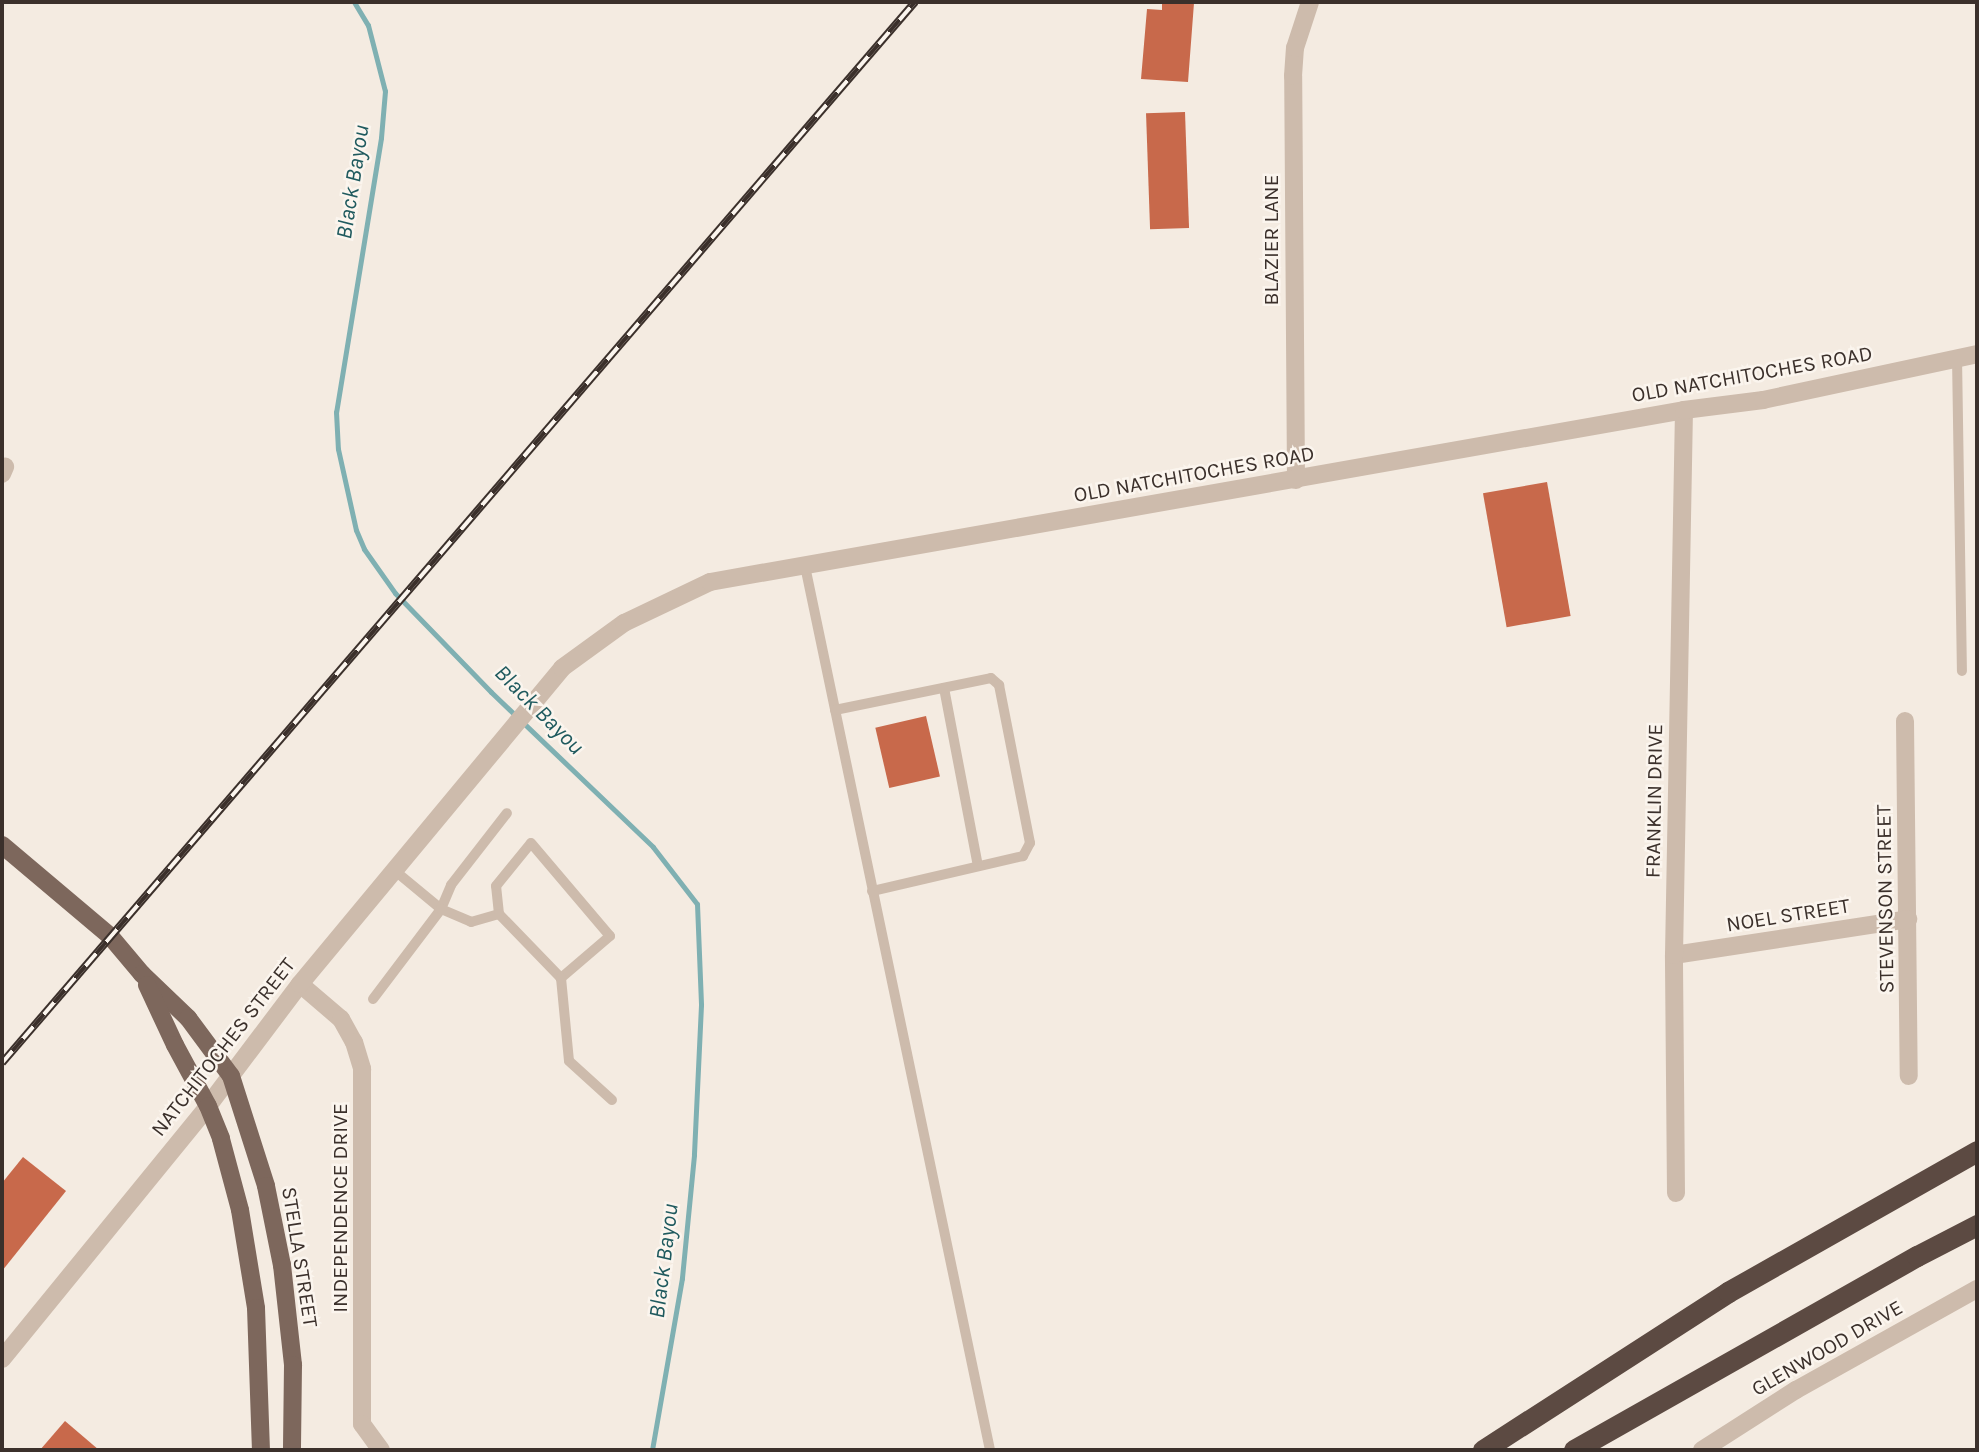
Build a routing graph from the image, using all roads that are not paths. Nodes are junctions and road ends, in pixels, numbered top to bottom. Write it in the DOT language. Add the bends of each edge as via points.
graph roads {
  1 [pos="1310,2"];
  2 [pos="1977,354"];
  3 [pos="1957,357"];
  4 [pos="1685,410"];
  5 [pos="1296,480"];
  6 [pos="805,566"];
  7 [pos="1962,671"];
  8 [pos="944,688"];
  9 [pos="835,710"];
  10 [pos="1905,721"];
  11 [pos="482,764"];
  12 [pos="507,813"];
  13 [pos="2,845"];
  14 [pos="978,866"];
  15 [pos="394,870"];
  16 [pos="872,891"];
  17 [pos="441,909"];
  18 [pos="499,914"];
  19 [pos="1908,919"];
  20 [pos="1674,955"];
  21 [pos="142,974"];
  22 [pos="561,978"];
  23 [pos="300,984"];
  24 [pos="373,999"];
  25 [pos="232,1076"];
  26 [pos="1909,1076"];
  27 [pos="612,1100"];
  28 [pos="208,1106"];
  29 [pos="1977,1151"];
  30 [pos="1676,1193"];
  31 [pos="1977,1225"];
  32 [pos="1977,1289"];
  33 [pos="2,1359"];
  34 [pos="261,1450"];
  35 [pos="292,1450"];
  36 [pos="380,1450"];
  37 [pos="990,1450"];
  38 [pos="1483,1450"];
  39 [pos="1574,1450"];
  40 [pos="1702,1450"];
  1 -- 5 [label="street, BLAZIER LANE" via="1295,48 1293,76"];
  2 -- 3 [label="street, OLD NATCHITOCHES ROAD"];
  3 -- 4 [label="street, OLD NATCHITOCHES ROAD" via="1763,400"];
  3 -- 7 [label="lane"];
  4 -- 5 [label="street, OLD NATCHITOCHES ROAD"];
  4 -- 20 [label="street, FRANKLIN DRIVE"];
  5 -- 6 [label="street, OLD NATCHITOCHES ROAD"];
  6 -- 9 [label="lane"];
  6 -- 11 [label="street, OLD NATCHITOCHES ROAD" via="710,582 624,623 562,668"];
  8 -- 9 [label="lane"];
  8 -- 14 [label="lane"];
  8 -- 14 [label="lane" via="991,678 999,685 1030,844 1023,856"];
  9 -- 16 [label="lane"];
  10 -- 19 [label="street, STEVENSON STREET"];
  11 -- 15 [label="street, NATCHITOCHES STREET"];
  12 -- 17 [label="lane" via="450,885"];
  13 -- 21 [label="main road" via="110,936"];
  14 -- 16 [label="lane"];
  15 -- 17 [label="lane"];
  15 -- 23 [label="street, NATCHITOCHES STREET"];
  16 -- 37 [label="lane"];
  17 -- 18 [label="lane" via="471,922"];
  17 -- 24 [label="lane"];
  18 -- 22 [label="lane"];
  18 -- 22 [label="lane" via="496,886 531,843 610,936"];
  19 -- 20 [label="street, NOEL STREET"];
  19 -- 26 [label="street, STEVENSON STREET"];
  20 -- 30 [label="street, FRANKLIN DRIVE"];
  21 -- 25 [label="main road" via="188,1018"];
  21 -- 28 [label="main road"];
  22 -- 27 [label="lane" via="569,1061"];
  23 -- 25 [label="street, NATCHITOCHES STREET"];
  23 -- 36 [label="street, INDEPENDENCE DRIVE" via="341,1019 362,1069 362,1424"];
  25 -- 28 [label="street, NATCHITOCHES STREET"];
  25 -- 35 [label="main road, STELLA STREET" via="266,1186 282,1265 293,1365"];
  28 -- 33 [label="street, NATCHITOCHES STREET"];
  28 -- 34 [label="main road" via="240,1210 256,1308"];
  29 -- 38 [label="highway" via="1728,1292"];
  31 -- 39 [label="highway"];
  32 -- 40 [label="street, GLENWOOD DRIVE" via="1796,1390"];
}
